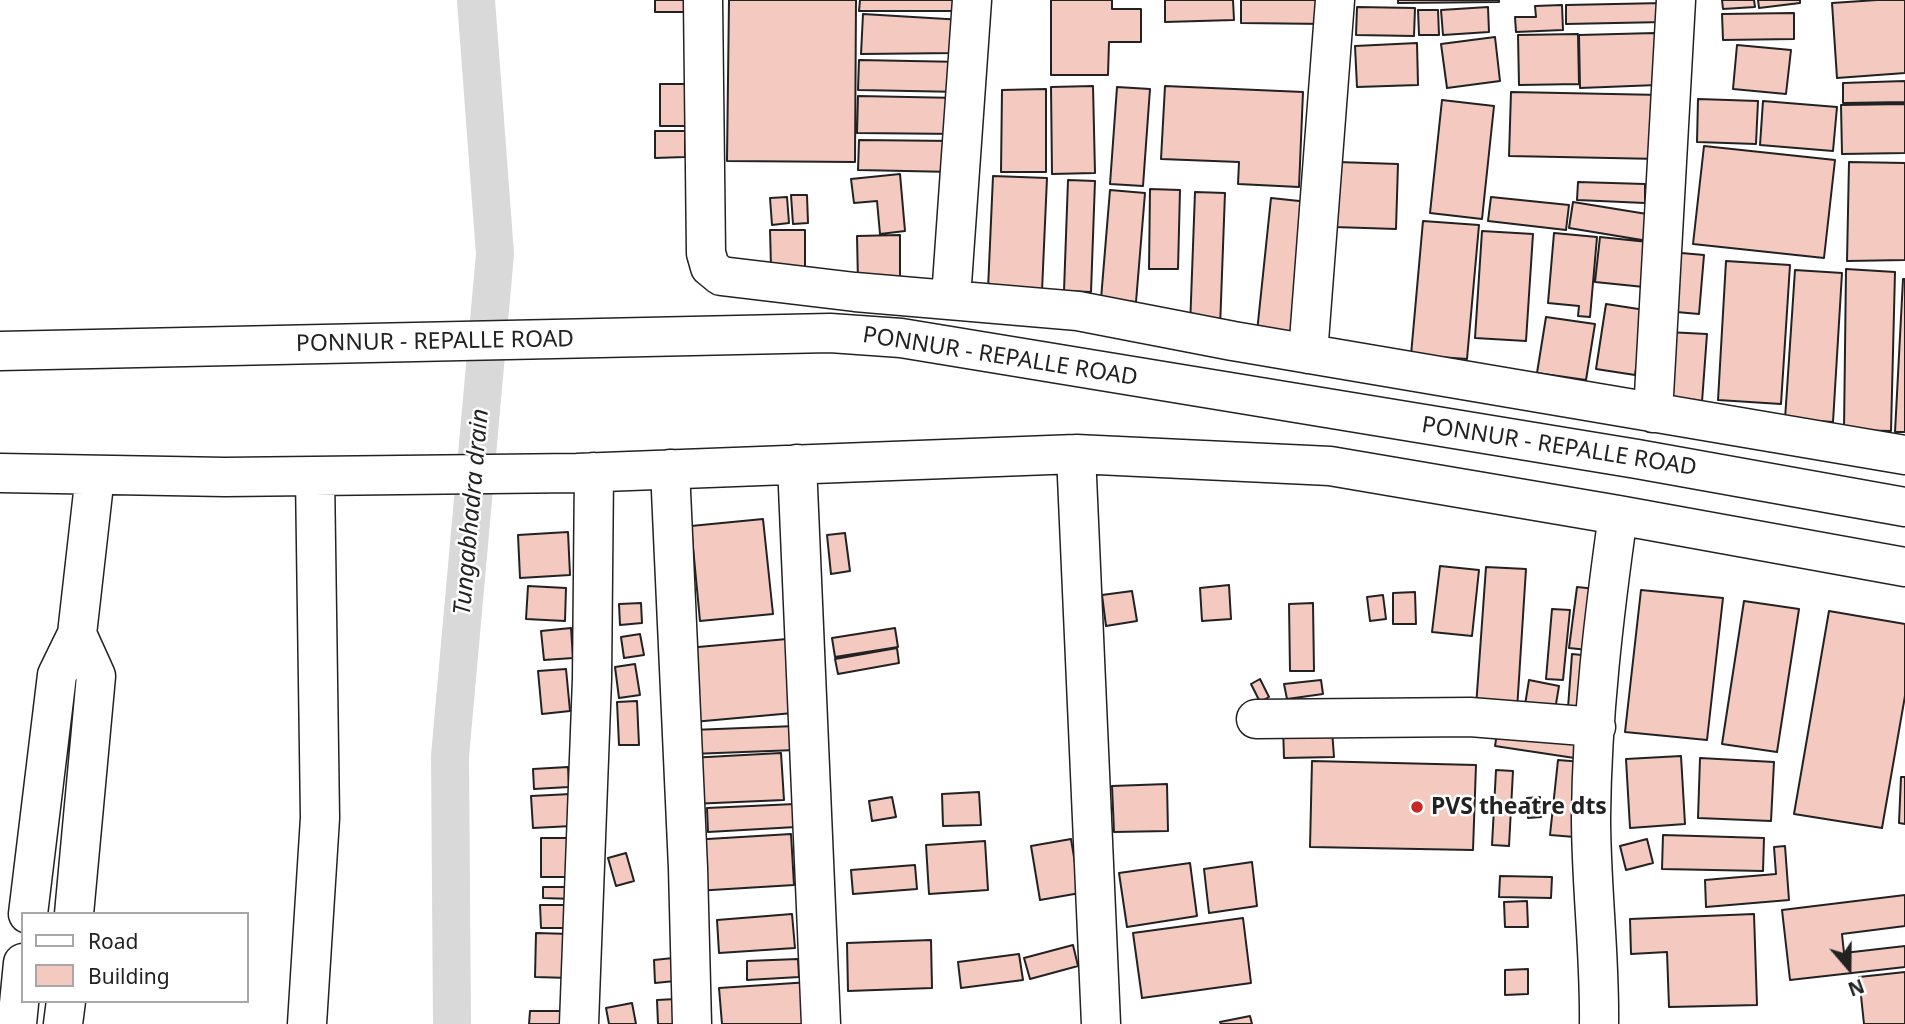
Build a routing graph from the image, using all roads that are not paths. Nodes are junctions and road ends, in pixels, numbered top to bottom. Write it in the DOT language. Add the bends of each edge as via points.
graph roads {
  1 [pos="703,0"];
  2 [pos="972,0"];
  3 [pos="1335,0"];
  4 [pos="1676,0"];
  5 [pos="951,298"];
  6 [pos="0,351"];
  7 [pos="1308,354"];
  8 [pos="1653,412"];
  9 [pos="1076,454"];
  10 [pos="1905,455"];
  11 [pos="797,464"];
  12 [pos="670,469"];
  13 [pos="585,472"];
  14 [pos="0,473"];
  15 [pos="95,475"];
  16 [pos="315,476"];
  17 [pos="1905,507"];
  18 [pos="1618,514"];
  19 [pos="1905,567"];
  20 [pos="77,634"];
  21 [pos="1256,719"];
  22 [pos="1596,727"];
  23 [pos="28,912"];
  24 [pos="74,912"];
  25 [pos="21,984"];
  26 [pos="66,1003"];
  27 [pos="17,1024"];
  28 [pos="63,1024"];
  29 [pos="307,1024"];
  30 [pos="579,1024"];
  31 [pos="692,1024"];
  32 [pos="821,1024"];
  33 [pos="1101,1024"];
  34 [pos="1599,1024"];
  1 -- 5 [label="street" via="706,253 710,267 721,276 750,281"];
  2 -- 5 [label="street"];
  3 -- 7 [label="street"];
  4 -- 8 [label="street"];
  5 -- 7 [label="street" via="1078,311"];
  6 -- 17 [label="street, PONNUR - REPALLE ROAD" via="830,333 901,338"];
  7 -- 8 [label="street"];
  8 -- 10 [label="street"];
  9 -- 11 [label="street"];
  9 -- 18 [label="street" via="1330,467"];
  9 -- 33 [label="street"];
  11 -- 12 [label="street"];
  11 -- 32 [label="street"];
  12 -- 13 [label="street"];
  12 -- 31 [label="street"];
  13 -- 16 [label="street"];
  13 -- 30 [label="street" via="592,679"];
  14 -- 15 [label="street"];
  15 -- 16 [label="street"];
  15 -- 20 [label="street"];
  16 -- 29 [label="street" via="320,818"];
  18 -- 19 [label="street"];
  18 -- 22 [label="street" via="1600,639"];
  20 -- 23 [label="street" via="57,675"];
  20 -- 24 [label="street" via="96,676"];
  21 -- 22 [label="street" via="1470,717"];
  22 -- 34 [label="street" via="1591,817"];
  25 -- 27 [label="street"];
  26 -- 28 [label="street"];
}
